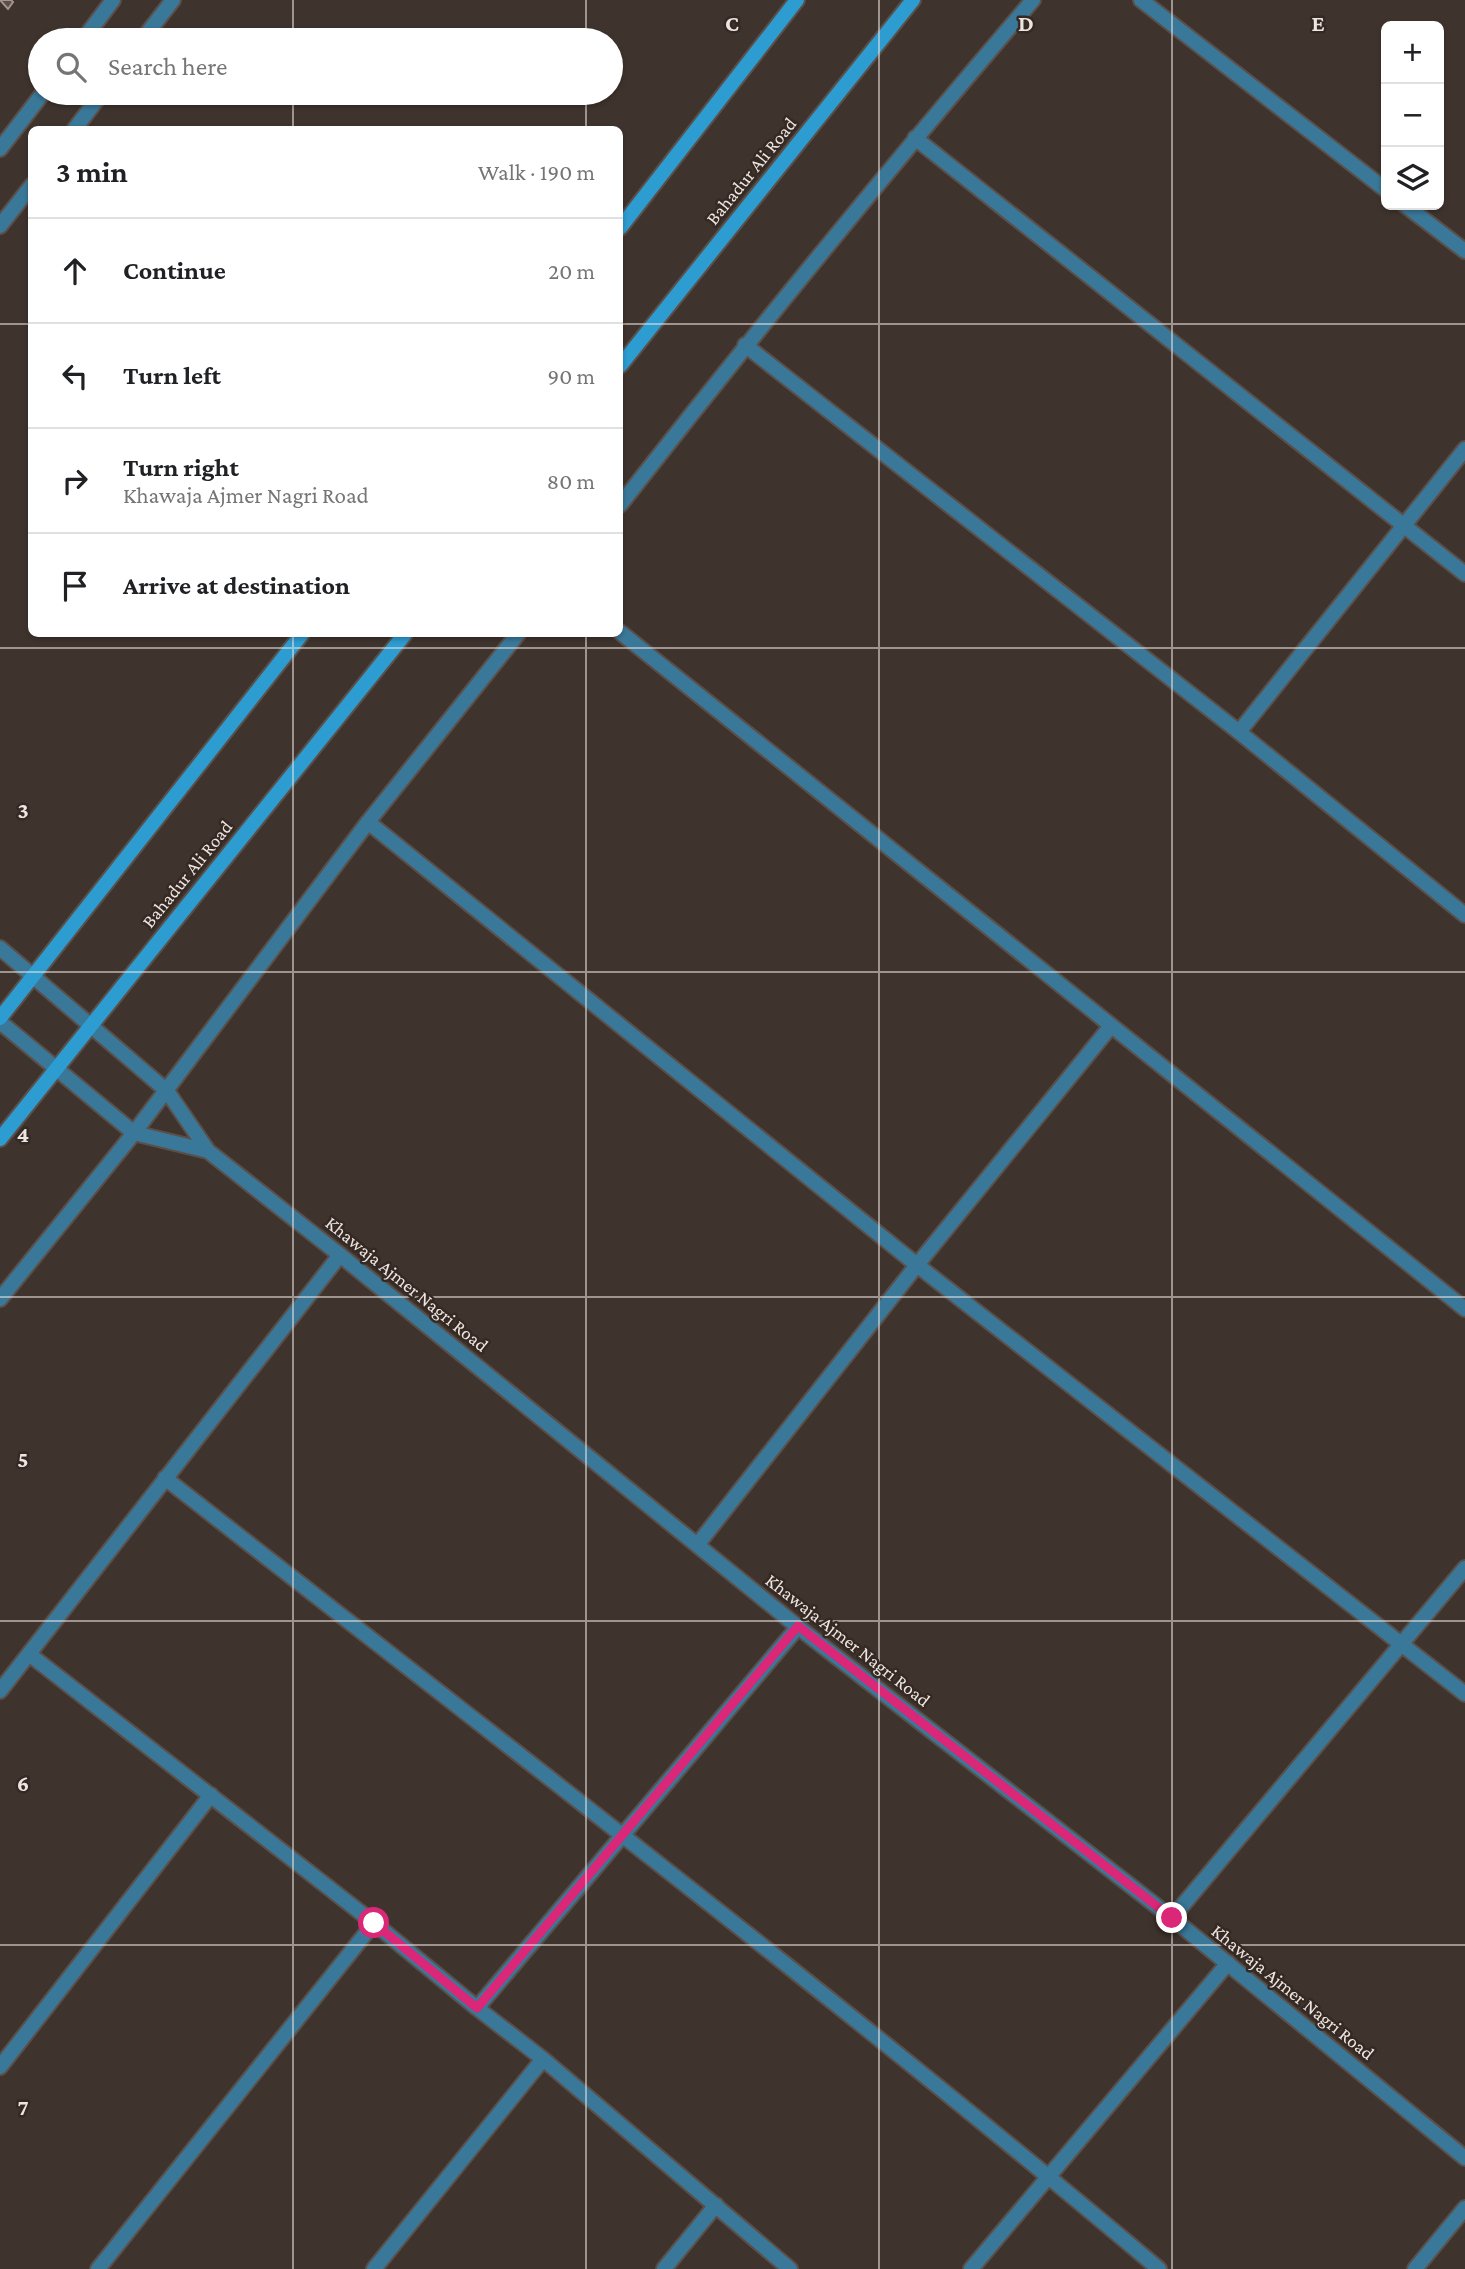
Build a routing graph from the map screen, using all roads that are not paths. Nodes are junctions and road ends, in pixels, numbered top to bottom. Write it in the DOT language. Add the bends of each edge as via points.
graph roads {
  1 [pos="114,0"];
  2 [pos="173,0"];
  3 [pos="797,0"];
  4 [pos="913,0"];
  5 [pos="1033,0"];
  6 [pos="1140,0"];
  7 [pos="92,28"];
  8 [pos="151,28"];
  9 [pos="34,105"];
  10 [pos="93,105"];
  11 [pos="77,126"];
  12 [pos="915,138"];
  13 [pos="0,149"];
  14 [pos="1381,186"];
  15 [pos="28,190"];
  16 [pos="1412,210"];
  17 [pos="623,224"];
  18 [pos="0,226"];
  19 [pos="1465,251"];
  20 [pos="745,345"];
  21 [pos="623,362"];
  22 [pos="1465,449"];
  23 [pos="623,501"];
  24 [pos="1404,526"];
  25 [pos="1465,574"];
  26 [pos="623,634"];
  27 [pos="300,637"];
  28 [pos="403,637"];
  29 [pos="516,637"];
  30 [pos="1239,732"];
  31 [pos="368,822"];
  32 [pos="1465,915"];
  33 [pos="0,948"];
  34 [pos="34,976"];
  35 [pos="0,1020"];
  36 [pos="91,1026"];
  37 [pos="1111,1026"];
  38 [pos="56,1069"];
  39 [pos="167,1091"];
  40 [pos="134,1133"];
  41 [pos="0,1139"];
  42 [pos="208,1151"];
  43 [pos="340,1255"];
  44 [pos="918,1265"];
  45 [pos="0,1299"];
  46 [pos="1465,1309"];
  47 [pos="165,1478"];
  48 [pos="698,1544"];
  49 [pos="1465,1568"];
  50 [pos="798,1626"];
  51 [pos="1402,1644"];
  52 [pos="29,1654"];
  53 [pos="0,1691"];
  54 [pos="1465,1694"];
  55 [pos="211,1795"];
  56 [pos="623,1836"];
  57 [pos="1172,1918"];
  58 [pos="374,1923"];
  59 [pos="1228,1964"];
  60 [pos="477,2008"];
  61 [pos="543,2059"];
  62 [pos="0,2067"];
  63 [pos="1465,2158"];
  64 [pos="1049,2176"];
  65 [pos="716,2206"];
  66 [pos="1465,2208"];
  67 [pos="98,2269"];
  68 [pos="374,2269"];
  69 [pos="664,2269"];
  70 [pos="790,2269"];
  71 [pos="971,2269"];
  72 [pos="1159,2269"];
  73 [pos="1415,2269"];
  1 -- 7 [label="street"];
  2 -- 8 [label="street"];
  3 -- 17 [label="main road"];
  4 -- 21 [label="main road, Bahadur Ali Road"];
  5 -- 12 [label="street"];
  6 -- 14 [label="street"];
  9 -- 13 [label="street"];
  10 -- 11 [label="street"];
  12 -- 20 [label="street"];
  12 -- 24 [label="street"];
  15 -- 18 [label="street"];
  16 -- 19 [label="street"];
  20 -- 23 [label="street"];
  20 -- 30 [label="street"];
  22 -- 24 [label="street"];
  24 -- 25 [label="street"];
  24 -- 30 [label="street"];
  26 -- 37 [label="street"];
  27 -- 34 [label="main road"];
  28 -- 36 [label="main road, Bahadur Ali Road"];
  29 -- 31 [label="street"];
  30 -- 32 [label="street"];
  31 -- 39 [label="street"];
  31 -- 44 [label="street"];
  33 -- 34 [label="street, Khawaja Ajmer Nagri Road"];
  34 -- 35 [label="main road"];
  34 -- 36 [label="street, Khawaja Ajmer Nagri Road"];
  35 -- 38 [label="street, Khawaja Ajmer Nagri Road"];
  36 -- 38 [label="main road, Bahadur Ali Road"];
  36 -- 39 [label="street, Khawaja Ajmer Nagri Road"];
  37 -- 44 [label="street"];
  37 -- 46 [label="street"];
  38 -- 40 [label="street, Khawaja Ajmer Nagri Road"];
  38 -- 41 [label="main road, Bahadur Ali Road"];
  39 -- 40 [label="street"];
  39 -- 42 [label="street, Khawaja Ajmer Nagri Road"];
  40 -- 42 [label="street, Khawaja Ajmer Nagri Road"];
  40 -- 45 [label="street"];
  42 -- 43 [label="street, Khawaja Ajmer Nagri Road"];
  43 -- 47 [label="street"];
  43 -- 48 [label="street, Khawaja Ajmer Nagri Road"];
  44 -- 48 [label="street"];
  44 -- 51 [label="street"];
  47 -- 52 [label="street"];
  47 -- 56 [label="street"];
  48 -- 50 [label="street, Khawaja Ajmer Nagri Road"];
  49 -- 51 [label="street"];
  50 -- 56 [label="street"];
  50 -- 57 [label="street, Khawaja Ajmer Nagri Road"];
  51 -- 54 [label="street"];
  51 -- 57 [label="street"];
  52 -- 53 [label="street"];
  52 -- 55 [label="street"];
  55 -- 58 [label="street"];
  55 -- 62 [label="street"];
  56 -- 60 [label="street"];
  56 -- 64 [label="street"];
  57 -- 59 [label="street, Khawaja Ajmer Nagri Road"];
  58 -- 60 [label="street"];
  58 -- 67 [label="street"];
  59 -- 63 [label="street, Khawaja Ajmer Nagri Road"];
  59 -- 64 [label="street"];
  60 -- 61 [label="street"];
  61 -- 65 [label="street"];
  61 -- 68 [label="street"];
  64 -- 71 [label="street"];
  64 -- 72 [label="street"];
  65 -- 69 [label="street"];
  65 -- 70 [label="street"];
  66 -- 73 [label="street"];
}
